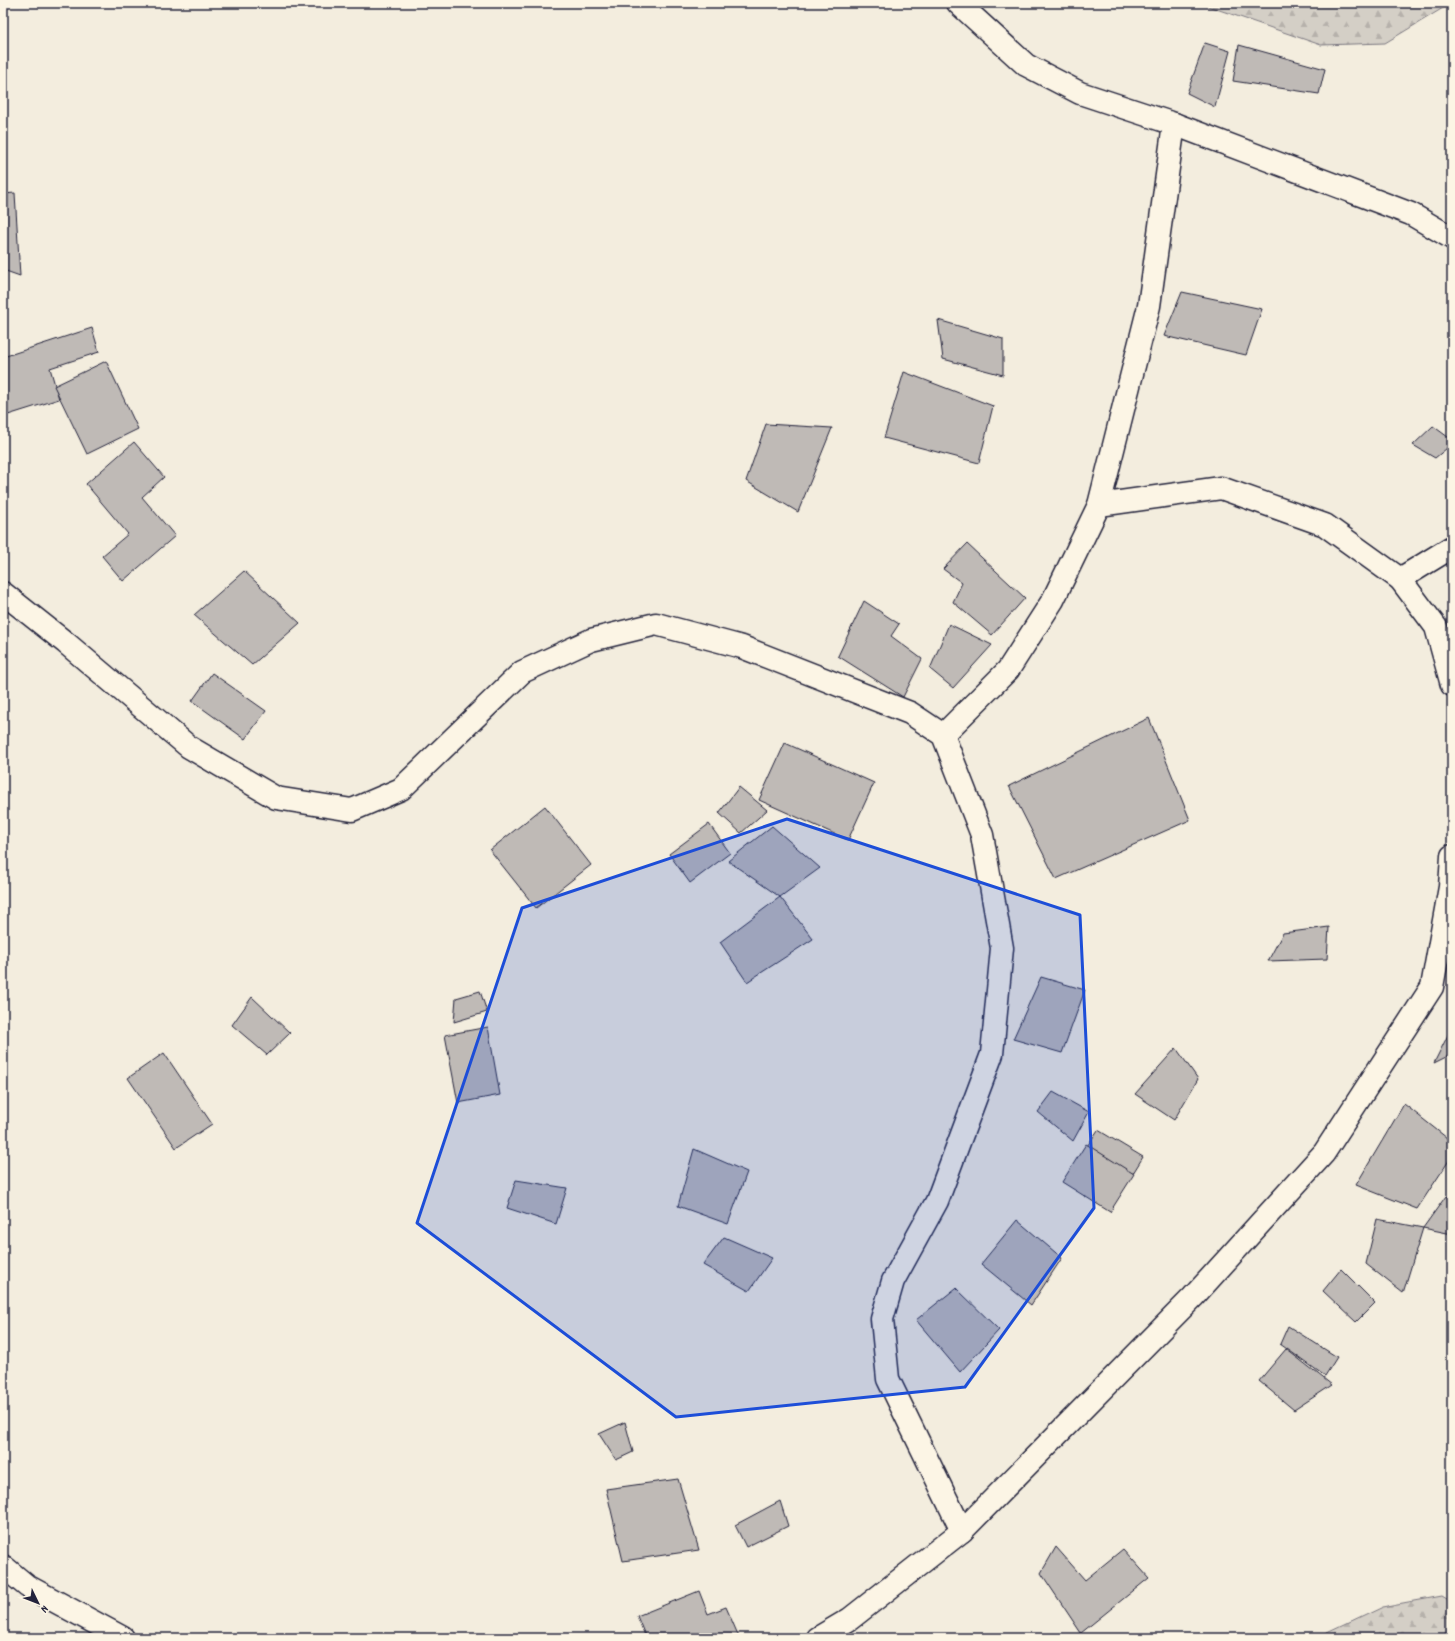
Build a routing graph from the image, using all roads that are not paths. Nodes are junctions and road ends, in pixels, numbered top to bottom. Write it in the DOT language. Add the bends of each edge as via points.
graph roads {
  1 [pos="958,3"];
  2 [pos="1174,124"];
  3 [pos="1452,238"];
  4 [pos="1099,505"];
  5 [pos="1452,548"];
  6 [pos="1400,580"];
  7 [pos="3,593"];
  8 [pos="1452,685"];
  9 [pos="943,735"];
  10 [pos="1452,856"];
  11 [pos="962,1531"];
  12 [pos="3,1566"];
  13 [pos="123,1638"];
  14 [pos="818,1638"];
  1 -- 2 [label="street" via="1026,65 1080,93"];
  2 -- 3 [label="street" via="1411,214"];
  2 -- 4 [label="street" via="1149,306"];
  4 -- 6 [label="street" via="1221,488 1325,525"];
  4 -- 9 [label="street" via="1053,600 1008,670"];
  5 -- 6 [label="street"];
  6 -- 8 [label="street" via="1436,627"];
  7 -- 9 [label="street" via="188,747 276,798 352,810 401,789 522,672 591,640 656,624 742,647 910,713"];
  9 -- 11 [label="street" via="982,836 1002,948 993,1046 937,1201 893,1282 882,1319 888,1379"];
  10 -- 11 [label="street" via="1450,887 1432,987 1324,1153 1193,1296"];
  11 -- 14 [label="street" via="850,1619"];
  12 -- 13 [label="street" via="27,1586"];
}
